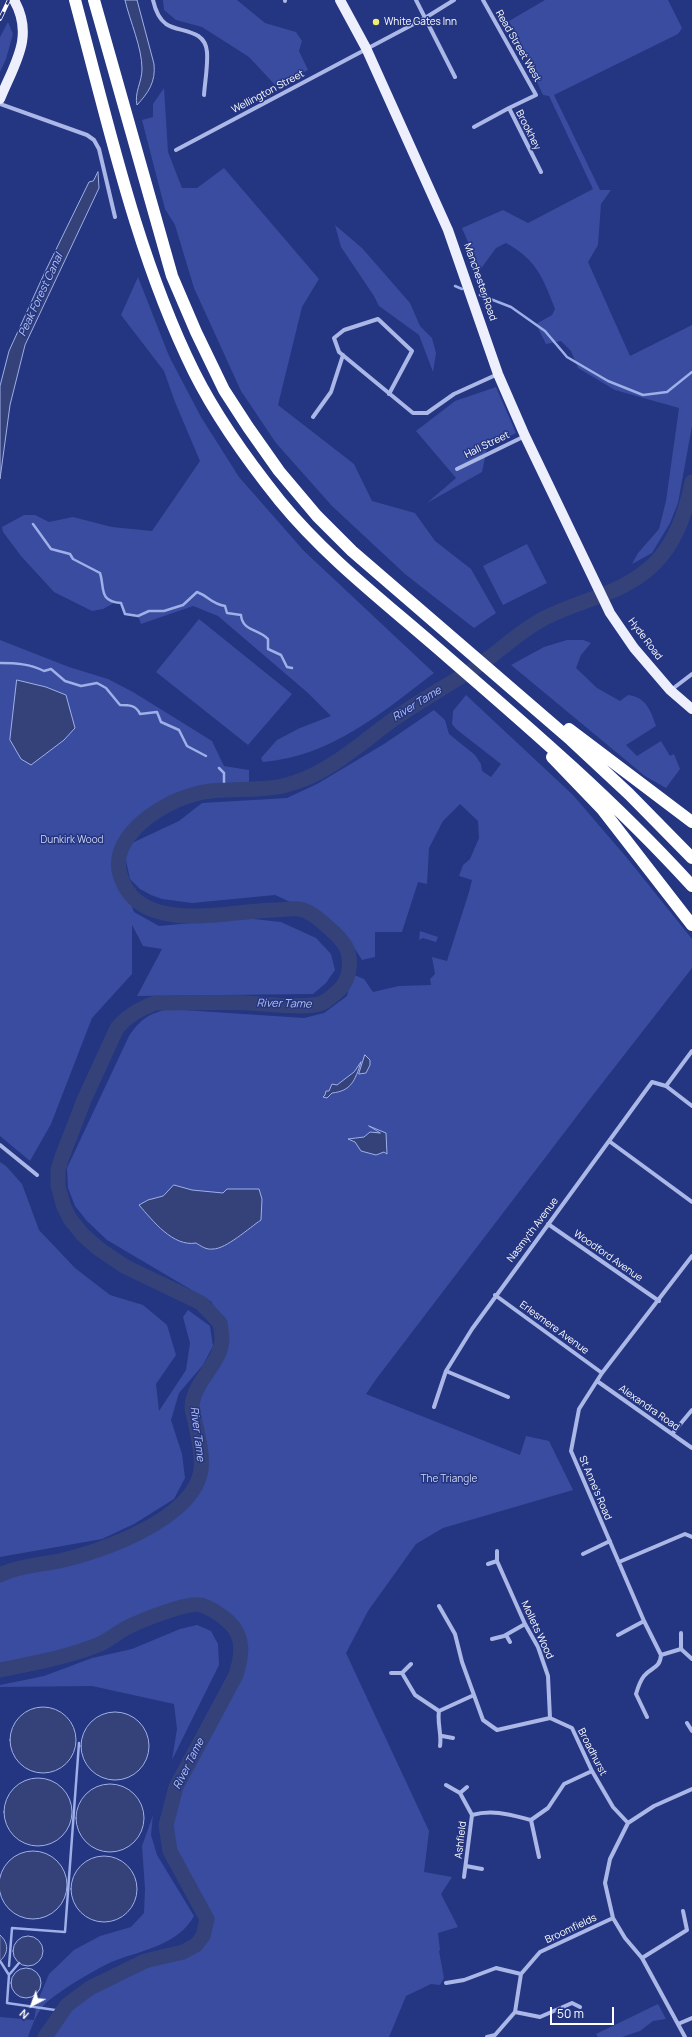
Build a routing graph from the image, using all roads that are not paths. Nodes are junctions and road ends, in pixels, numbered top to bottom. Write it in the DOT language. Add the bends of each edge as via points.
graph roads {
  1 [pos="14,0"];
  2 [pos="75,0"];
  3 [pos="94,0"];
  4 [pos="153,0"];
  5 [pos="340,0"];
  6 [pos="416,0"];
  7 [pos="454,0"];
  8 [pos="483,0"];
  9 [pos="425,18"];
  10 [pos="366,48"];
  11 [pos="455,77"];
  12 [pos="204,95"];
  13 [pos="0,99"];
  14 [pos="0,104"];
  15 [pos="509,108"];
  16 [pos="474,127"];
  17 [pos="176,150"];
  18 [pos="541,172"];
  19 [pos="115,217"];
  20 [pos="344,355"];
  21 [pos="498,374"];
  22 [pos="389,394"];
  23 [pos="313,417"];
  24 [pos="525,436"];
  25 [pos="457,469"];
  26 [pos="593,573"];
  27 [pos="692,674"];
  28 [pos="670,690"];
  29 [pos="692,709"];
  30 [pos="574,738"];
  31 [pos="557,757"];
  32 [pos="692,822"];
  33 [pos="692,858"];
  34 [pos="692,886"];
  35 [pos="692,925"];
  36 [pos="692,1051"];
  37 [pos="666,1086"];
  38 [pos="692,1106"];
  39 [pos="609,1141"];
  40 [pos="0,1145"];
  41 [pos="37,1174"];
  42 [pos="692,1202"];
  43 [pos="548,1224"];
  44 [pos="692,1256"];
  45 [pos="495,1295"];
  46 [pos="659,1301"];
  47 [pos="446,1371"];
  48 [pos="602,1373"];
  49 [pos="597,1381"];
  50 [pos="508,1397"];
  51 [pos="434,1407"];
  52 [pos="692,1410"];
  53 [pos="672,1434"];
  54 [pos="692,1448"];
  55 [pos="692,1537"];
  56 [pos="610,1541"];
  57 [pos="497,1551"];
  58 [pos="582,1554"];
  59 [pos="497,1561"];
  60 [pos="619,1562"];
  61 [pos="488,1564"];
  62 [pos="439,1606"];
  63 [pos="644,1621"];
  64 [pos="525,1624"];
  65 [pos="681,1633"];
  66 [pos="506,1635"];
  67 [pos="618,1635"];
  68 [pos="492,1639"];
  69 [pos="510,1642"];
  70 [pos="681,1649"];
  71 [pos="661,1655"];
  72 [pos="692,1659"];
  73 [pos="410,1664"];
  74 [pos="391,1673"];
  75 [pos="402,1673"];
  76 [pos="474,1695"];
  77 [pos="439,1711"];
  78 [pos="648,1717"];
  79 [pos="550,1718"];
  80 [pos="687,1723"];
  81 [pos="692,1731"];
  82 [pos="442,1736"];
  83 [pos="452,1738"];
  84 [pos="440,1746"];
  85 [pos="592,1772"];
  86 [pos="446,1785"];
  87 [pos="467,1787"];
  88 [pos="692,1789"];
  89 [pos="460,1793"];
  90 [pos="472,1815"];
  91 [pos="531,1820"];
  92 [pos="628,1823"];
  93 [pos="539,1857"];
  94 [pos="466,1866"];
  95 [pos="482,1869"];
  96 [pos="464,1877"];
  97 [pos="684,1911"];
  98 [pos="613,1918"];
  99 [pos="642,1958"];
  100 [pos="521,1974"];
  101 [pos="446,1983"];
  102 [pos="580,2007"];
  103 [pos="515,2012"];
  104 [pos="692,2018"];
  105 [pos="678,2024"];
  106 [pos="487,2037"];
  107 [pos="685,2037"];
  1 -- 13 [label="main road" via="23,17 23,37"];
  2 -- 31 [label="highway" via="154,279 194,372 221,419 254,467 307,532"];
  3 -- 30 [label="highway" via="172,276 224,390 248,427 317,516 352,551"];
  4 -- 12 [label="street" via="157,13 166,24 190,31 200,38 207,51"];
  5 -- 10 [label="main road, Manchester Road"];
  6 -- 9 [label="street"];
  7 -- 9 [label="street, Wellington Street"];
  8 -- 15 [label="street, Read Street West" via="536,95"];
  9 -- 10 [label="street, Wellington Street"];
  9 -- 11 [label="street"];
  10 -- 17 [label="street, Wellington Street"];
  10 -- 21 [label="main road, Manchester Road" via="448,230"];
  14 -- 19 [label="street" via="94,140 99,149"];
  15 -- 16 [label="street, Brookhey"];
  15 -- 18 [label="street, Brookhey"];
  20 -- 22 [label="street"];
  20 -- 22 [label="street" via="339,352 334,338 344,330 378,319 412,351"];
  20 -- 23 [label="street" via="331,392"];
  21 -- 22 [label="street" via="454,394 427,413 413,413"];
  21 -- 24 [label="main road, Manchester Road"];
  24 -- 25 [label="street, Hall Street"];
  24 -- 26 [label="main road, Manchester Road"];
  26 -- 28 [label="main road, Hyde Road" via="610,613 634,648"];
  27 -- 28 [label="street"];
  28 -- 29 [label="main road, Hyde Road"];
  30 -- 32 [label="highway"];
  30 -- 33 [label="highway"];
  31 -- 34 [label="highway" via="620,810"];
  31 -- 35 [label="highway" via="602,809"];
  36 -- 37 [label="street"];
  37 -- 38 [label="street"];
  37 -- 39 [label="street, Nasmyth Avenue" via="652,1082"];
  39 -- 42 [label="street"];
  39 -- 43 [label="street, Nasmyth Avenue"];
  40 -- 41 [label="street"];
  43 -- 45 [label="street, Nasmyth Avenue"];
  43 -- 46 [label="street, Woodford Avenue"];
  44 -- 46 [label="street, St Anne's Road"];
  45 -- 47 [label="street, Nasmyth Avenue"];
  45 -- 48 [label="street, Erlesmere Avenue"];
  46 -- 48 [label="street, St Anne's Road"];
  47 -- 50 [label="street"];
  47 -- 51 [label="street, Nasmyth Avenue"];
  48 -- 49 [label="street, St Anne's Road"];
  49 -- 53 [label="street, Alexandra Road"];
  49 -- 56 [label="street, St Anne's Road" via="579,1409 571,1451"];
  52 -- 53 [label="street"];
  53 -- 54 [label="street, Alexandra Road"];
  55 -- 60 [label="street" via="685,1534"];
  56 -- 58 [label="street"];
  56 -- 60 [label="street, St Anne's Road"];
  57 -- 59 [label="street"];
  59 -- 61 [label="street"];
  59 -- 64 [label="street, Mollets Wood"];
  60 -- 63 [label="street, St Anne's Road"];
  62 -- 76 [label="street" via="455,1634"];
  63 -- 67 [label="street"];
  63 -- 71 [label="street, St Anne's Road"];
  64 -- 66 [label="street"];
  64 -- 79 [label="street, Mollets Wood" via="538,1647 548,1676"];
  65 -- 70 [label="street"];
  66 -- 68 [label="street"];
  66 -- 69 [label="street"];
  70 -- 71 [label="street"];
  70 -- 72 [label="street"];
  71 -- 78 [label="street" via="660,1662 645,1675 636,1694"];
  73 -- 75 [label="street"];
  74 -- 75 [label="street"];
  75 -- 77 [label="street" via="415,1695"];
  76 -- 77 [label="street"];
  76 -- 79 [label="street" via="483,1720 497,1730"];
  77 -- 82 [label="street" via="437,1723"];
  79 -- 85 [label="street, Broadhurst" via="572,1728"];
  80 -- 81 [label="street"];
  82 -- 83 [label="street"];
  82 -- 84 [label="street"];
  85 -- 91 [label="street" via="564,1784 548,1808"];
  85 -- 92 [label="street, Broadhurst" via="613,1807"];
  86 -- 89 [label="street"];
  87 -- 89 [label="street"];
  88 -- 92 [label="street" via="654,1806"];
  89 -- 90 [label="street, Ashfield"];
  90 -- 91 [label="street, Ashfield" via="485,1812 504,1813"];
  90 -- 94 [label="street, Ashfield"];
  91 -- 93 [label="street"];
  92 -- 98 [label="street" via="615,1846 607,1870 605,1883"];
  94 -- 95 [label="street, Ashfield"];
  94 -- 96 [label="street, Ashfield"];
  97 -- 99 [label="street" via="687,1930"];
  98 -- 99 [label="street" via="625,1938"];
  98 -- 100 [label="street, Broomfields" via="540,1952"];
  99 -- 105 [label="street"];
  100 -- 101 [label="street" via="496,1968 464,1980"];
  100 -- 103 [label="street"];
  102 -- 103 [label="street" via="572,2003 540,2017"];
  103 -- 106 [label="street" via="495,2035"];
  104 -- 105 [label="street"];
  105 -- 107 [label="street"];
}
